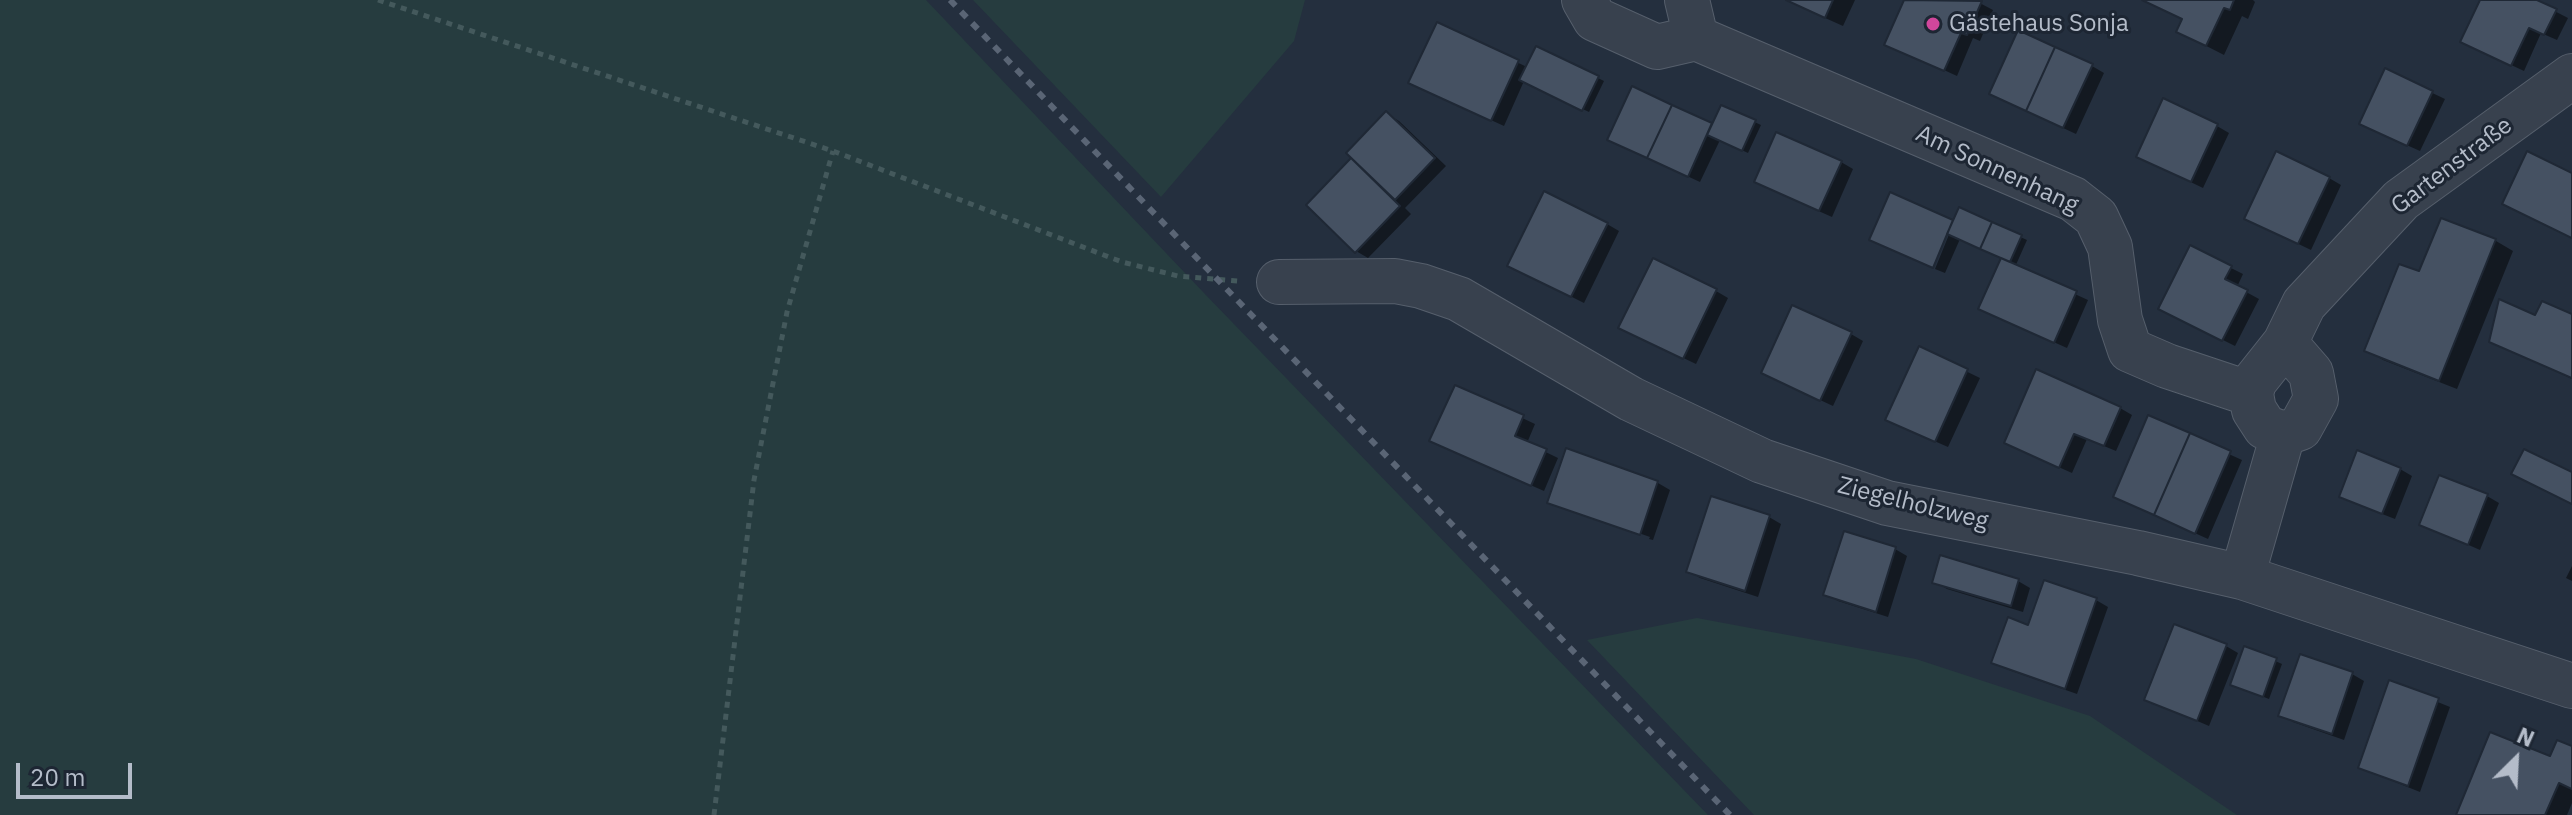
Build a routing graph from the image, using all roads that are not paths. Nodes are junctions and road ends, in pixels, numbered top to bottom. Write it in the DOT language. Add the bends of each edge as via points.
graph roads {
  1 [pos="1584,0"];
  2 [pos="1692,19"];
  3 [pos="2572,76"];
  4 [pos="1279,282"];
  5 [pos="2285,343"];
  6 [pos="2251,394"];
  7 [pos="2283,434"];
  8 [pos="2242,577"];
  9 [pos="2572,686"];
  1 -- 2 [label="street, Am Sonnenhang" via="1595,19 1657,47"];
  2 -- 6 [label="street, Am Sonnenhang" via="2073,199 2096,217 2110,247 2120,320 2130,350"];
  3 -- 5 [label="street, Gartenstraße" via="2401,200 2304,304"];
  4 -- 8 [label="street, Ziegelholzweg" via="1395,281 1421,286 1459,299 1631,399 1762,461 1887,503"];
  5 -- 6 [label="street, Gartenstraße" via="2254,382"];
  5 -- 7 [label="street" via="2311,373 2316,399 2300,428"];
  6 -- 7 [label="street" via="2265,427"];
  7 -- 8 [label="street"];
  8 -- 9 [label="street, Ziegelholzweg"];
}
